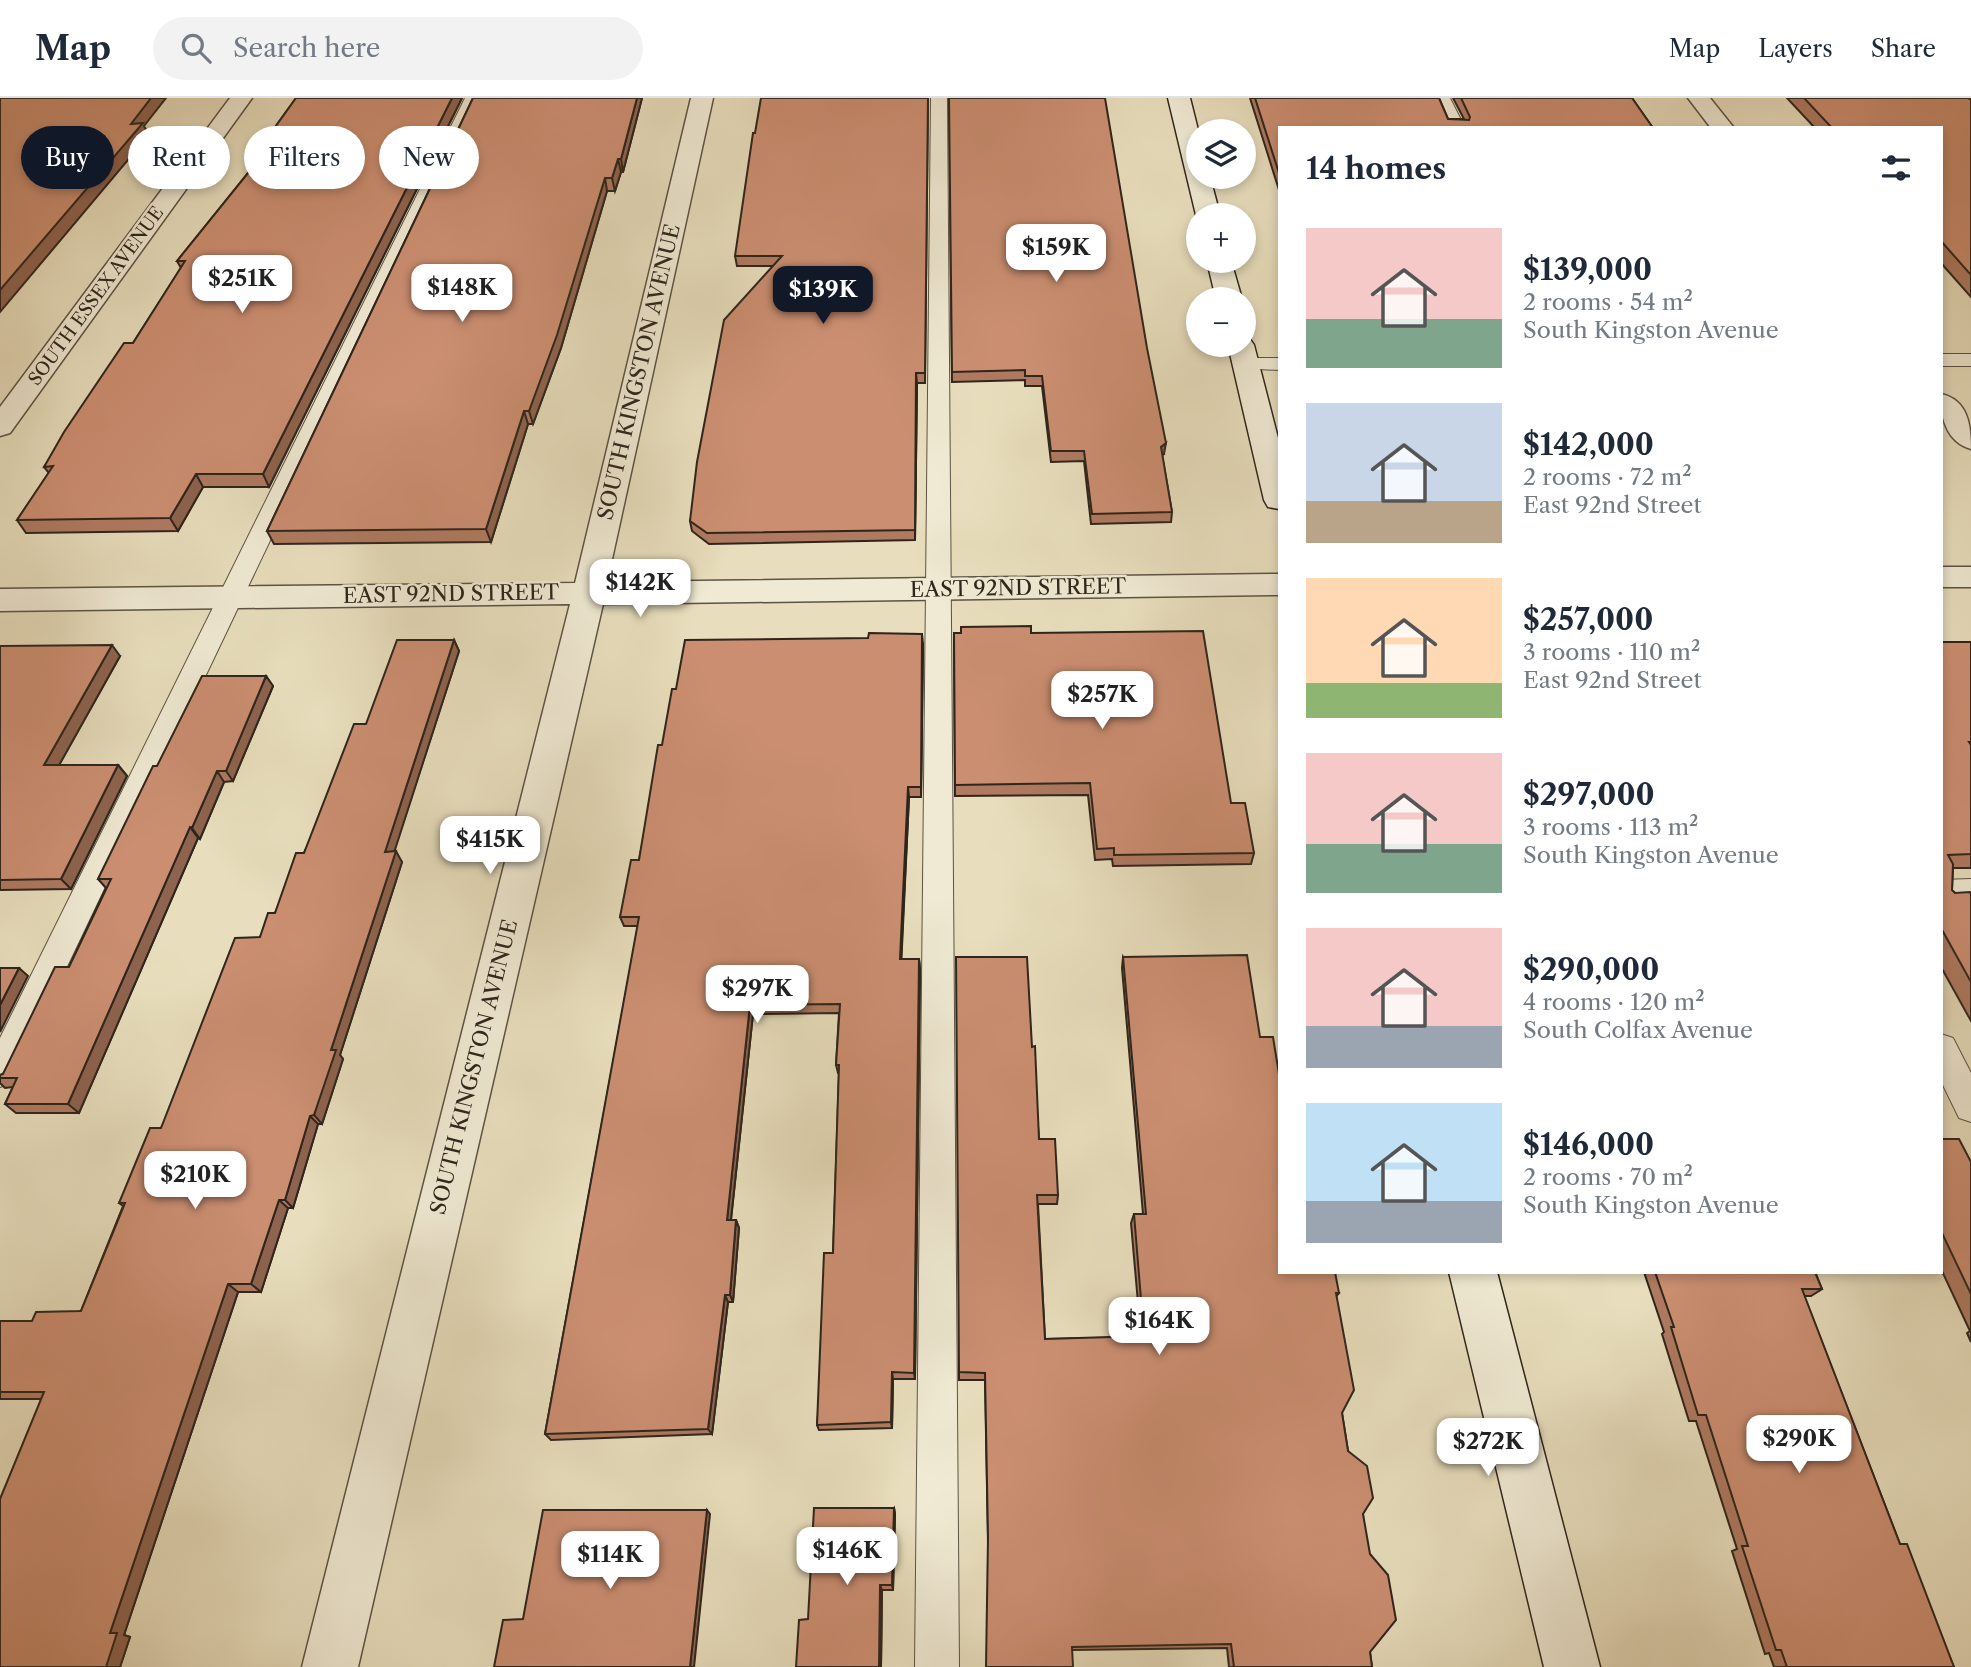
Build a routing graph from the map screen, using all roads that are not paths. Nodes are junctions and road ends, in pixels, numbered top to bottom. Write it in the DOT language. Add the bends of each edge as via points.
graph roads {
  1 [pos="241,98"];
  2 [pos="473,98"];
  3 [pos="702,98"];
  4 [pos="939,98"];
  5 [pos="1178,98"];
  6 [pos="1442,98"];
  7 [pos="1699,98"];
  8 [pos="1456,126"];
  9 [pos="1721,126"];
  10 [pos="1205,203"];
  11 [pos="1244,357"];
  12 [pos="1254,357"];
  13 [pos="1943,360"];
  14 [pos="1971,360"];
  15 [pos="1278,364"];
  16 [pos="1943,405"];
  17 [pos="0,427"];
  18 [pos="1971,440"];
  19 [pos="1278,496"];
  20 [pos="1943,577"];
  21 [pos="1971,577"];
  22 [pos="1278,585"];
  23 [pos="939,589"];
  24 [pos="589,593"];
  25 [pos="232,597"];
  26 [pos="0,600"];
  27 [pos="1971,891"];
  28 [pos="1943,892"];
  29 [pos="1943,1052"];
  30 [pos="0,1072"];
  31 [pos="1971,1107"];
  32 [pos="1474,1274"];
  33 [pos="330,1667"];
  34 [pos="937,1667"];
  35 [pos="1572,1667"];
  1 -- 17 [label="street, SOUTH ESSEX AVENUE"];
  2 -- 25 [label="lane"];
  3 -- 24 [label="street, SOUTH KINGSTON AVENUE"];
  4 -- 23 [label="lane"];
  5 -- 10 [label="street"];
  6 -- 8 [label="lane"];
  7 -- 9 [label="street"];
  11 -- 19 [label="street"];
  12 -- 15 [label="lane"];
  13 -- 14 [label="lane"];
  16 -- 18 [label="street"];
  20 -- 21 [label="street"];
  22 -- 23 [label="street, EAST 92ND STREET"];
  23 -- 24 [label="street, EAST 92ND STREET"];
  23 -- 34 [label="lane"];
  24 -- 25 [label="street, EAST 92ND STREET"];
  24 -- 33 [label="street, SOUTH KINGSTON AVENUE"];
  25 -- 26 [label="street, EAST 92ND STREET"];
  25 -- 30 [label="lane"];
  27 -- 28 [label="lane"];
  29 -- 31 [label="lane"];
  32 -- 35 [label="street"];
}
